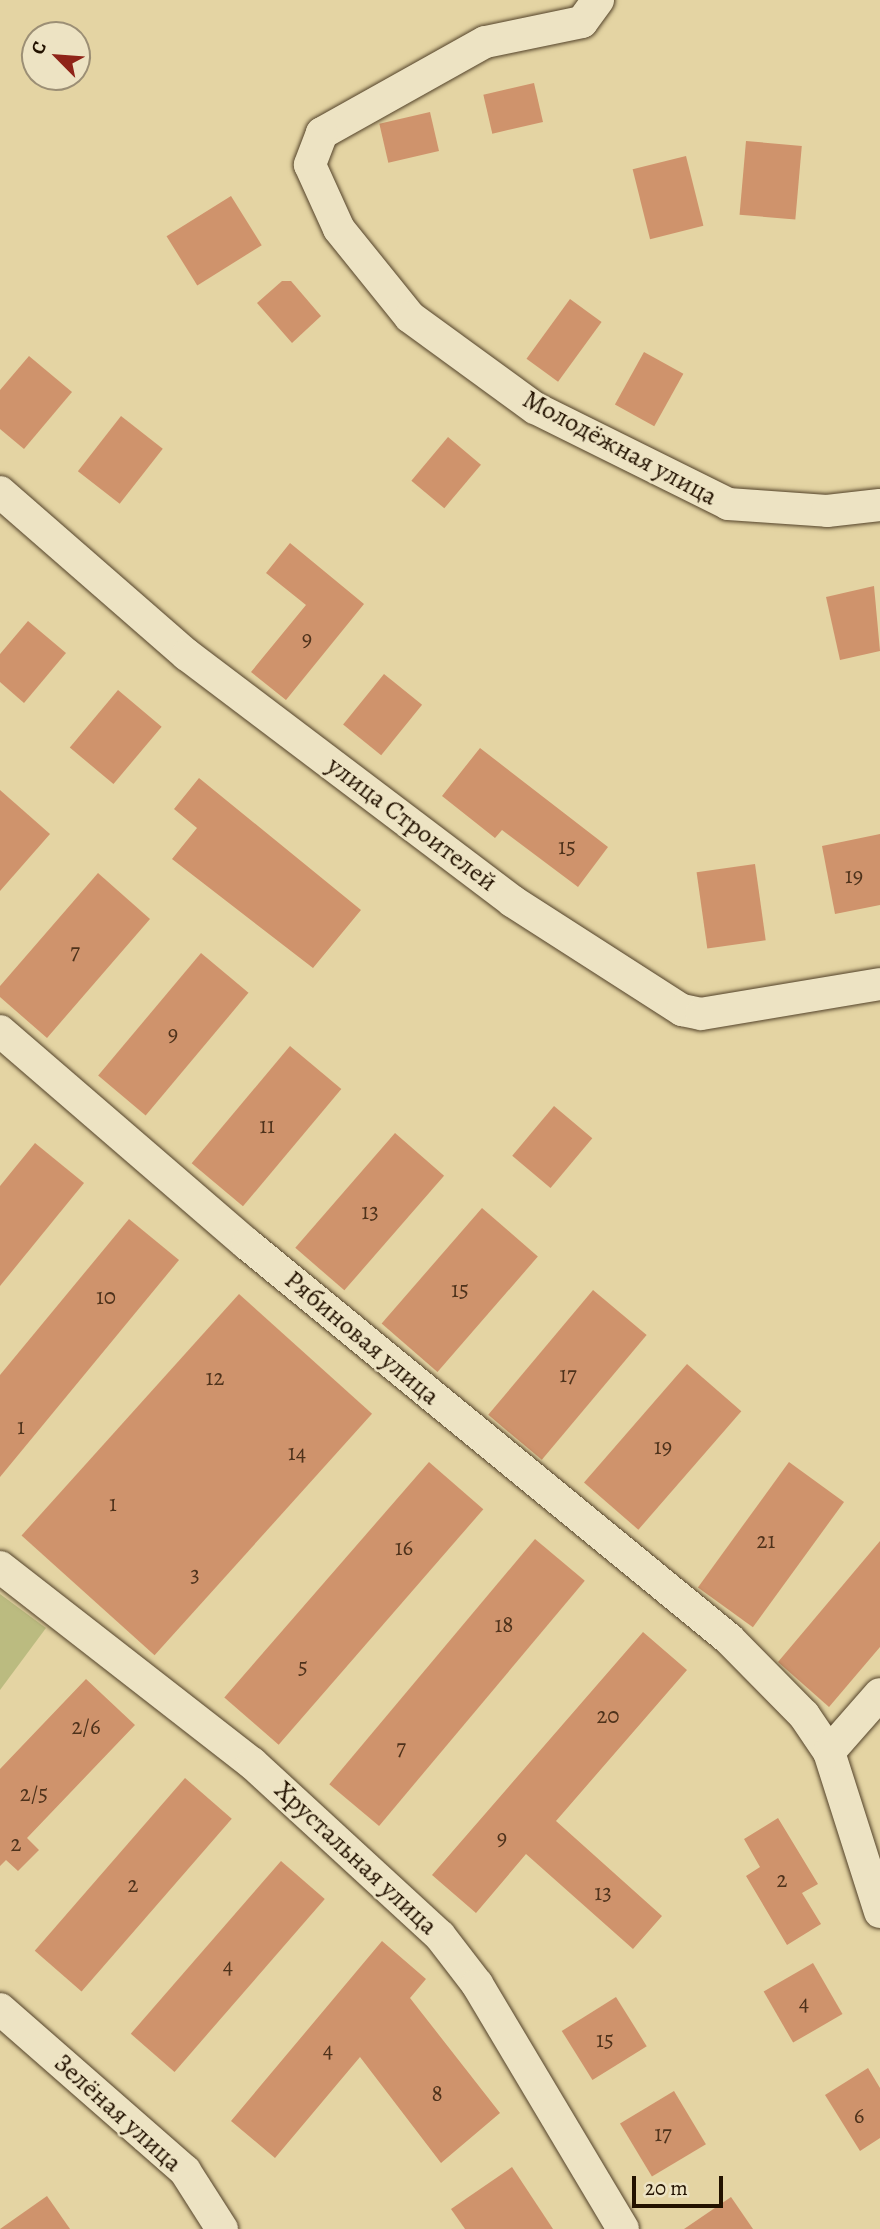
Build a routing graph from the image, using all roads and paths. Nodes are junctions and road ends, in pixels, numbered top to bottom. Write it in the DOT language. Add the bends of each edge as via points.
graph roads {
  1 [pos="598,0"];
  2 [pos="0,492"];
  3 [pos="880,505"];
  4 [pos="880,984"];
  5 [pos="0,1031"];
  6 [pos="0,1567"];
  7 [pos="880,1695"];
  8 [pos="829,1752"];
  9 [pos="880,1912"];
  10 [pos="0,2010"];
  11 [pos="222,2229"];
  12 [pos="624,2229"];
  1 -- 3 [label="street, Молодёжная улица" via="582,22 485,42 322,133 310,165 340,229 410,317 535,408 728,504 827,511"];
  2 -- 4 [label="street, улица Строителей" via="187,656 512,901 682,1010 701,1014"];
  5 -- 8 [label="street, Рябиновая улица" via="247,1244 729,1639 804,1715"];
  6 -- 12 [label="street, Хрустальная улица" via="252,1763 440,1936 477,1984"];
  7 -- 8 [label="street"];
  8 -- 9 [label="street, Рябиновая улица"];
  10 -- 11 [label="street, Зелёная улица" via="186,2171"];
}
